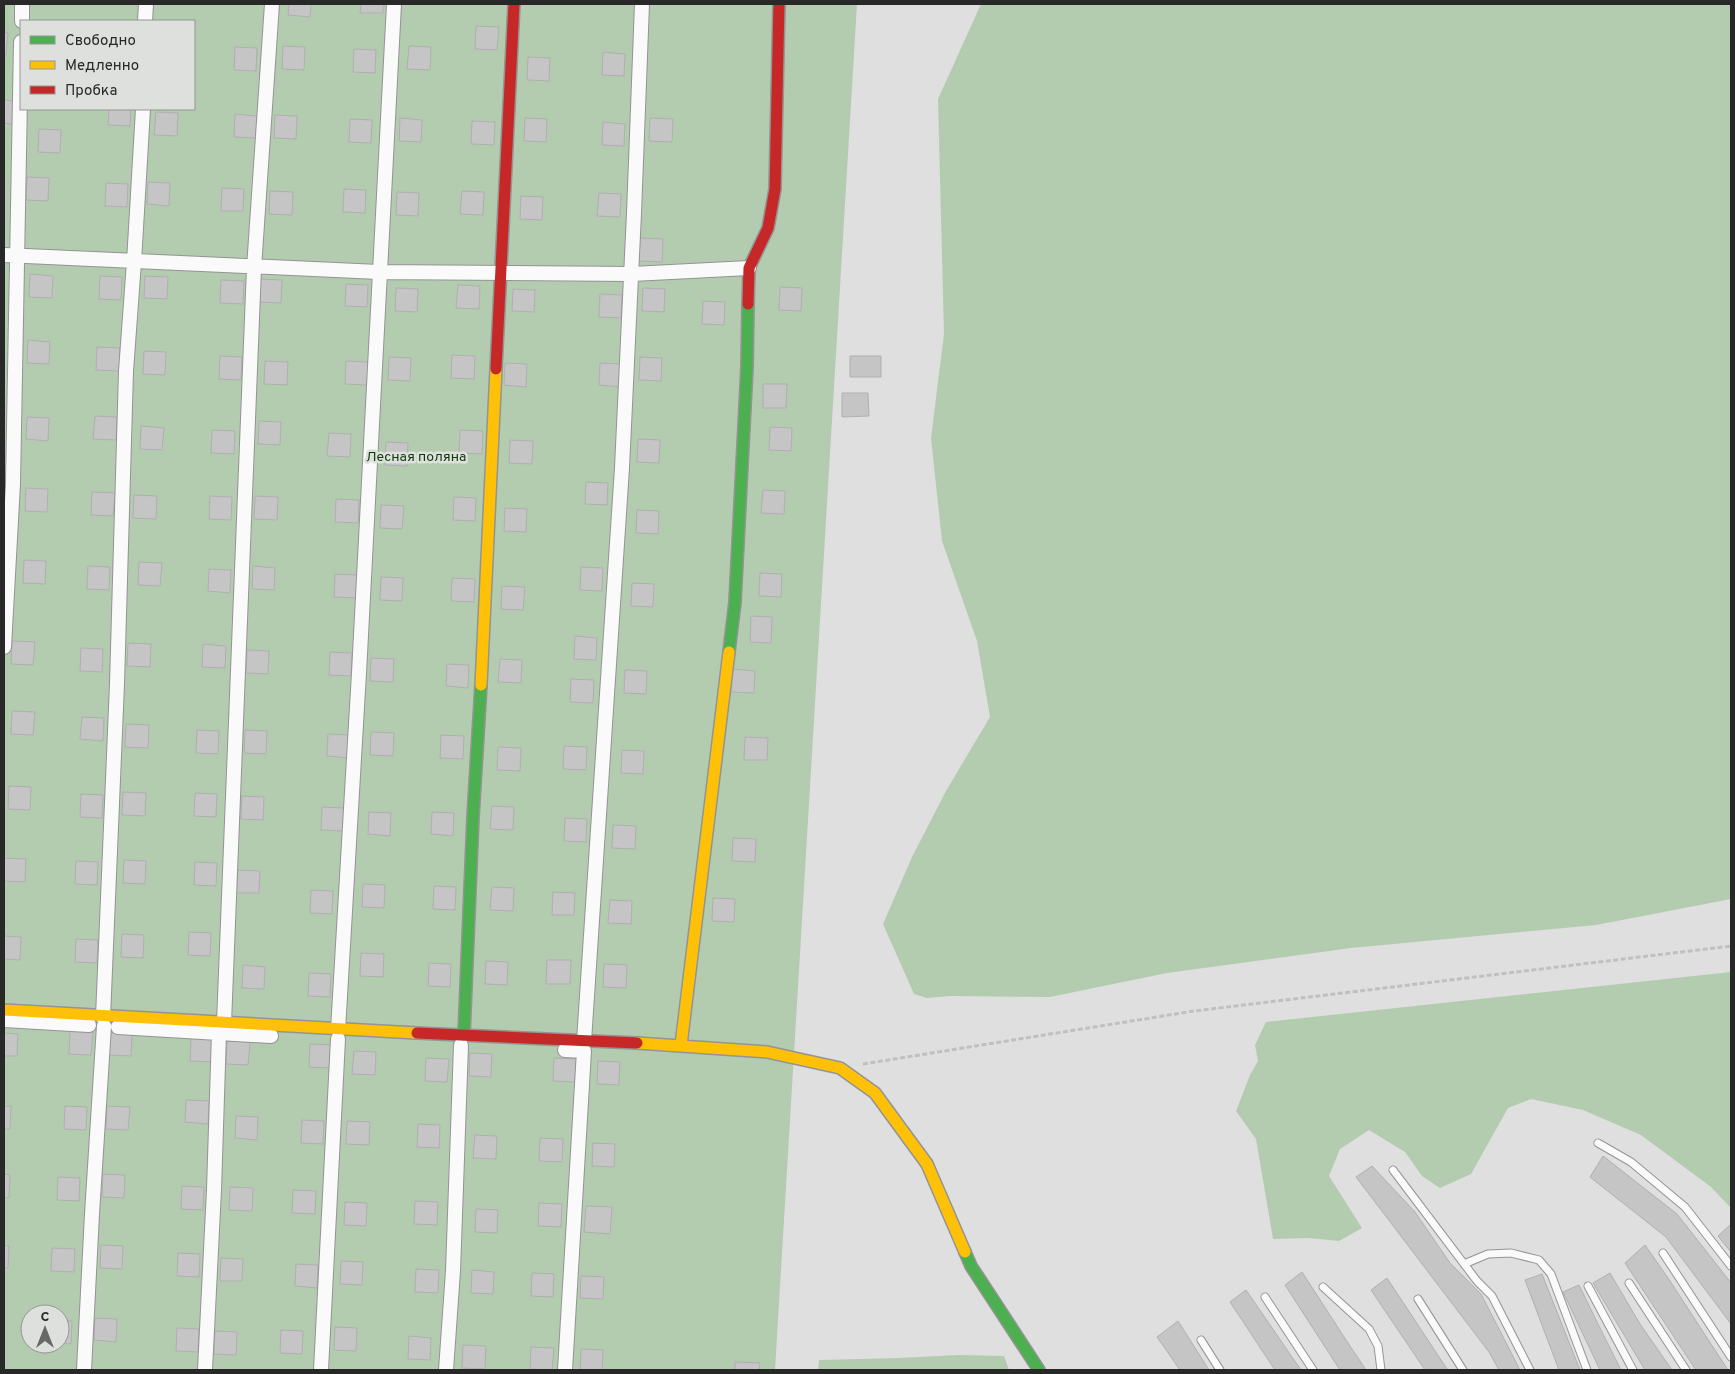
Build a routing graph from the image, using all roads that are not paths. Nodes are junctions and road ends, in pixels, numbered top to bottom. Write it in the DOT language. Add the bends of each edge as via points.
graph roads {
  1 [pos="22,4"];
  2 [pos="146,4"];
  3 [pos="272,4"];
  4 [pos="394,4"];
  5 [pos="514,4"];
  6 [pos="642,4"];
  7 [pos="779,4"];
  8 [pos="22,20"];
  9 [pos="145,20"];
  10 [pos="20,61"];
  11 [pos="143,110"];
  12 [pos="10,256"];
  13 [pos="134,262"];
  14 [pos="254,268"];
  15 [pos="749,268"];
  16 [pos="379,272"];
  17 [pos="500,273"];
  18 [pos="632,274"];
  19 [pos="4,647"];
  20 [pos="4,1010"];
  21 [pos="4,1020"];
  22 [pos="104,1022"];
  23 [pos="221,1028"];
  24 [pos="338,1034"];
  25 [pos="462,1040"];
  26 [pos="584,1040"];
  27 [pos="681,1045"];
  28 [pos="1598,1143"];
  29 [pos="1393,1170"];
  30 [pos="1663,1253"];
  31 [pos="1464,1264"];
  32 [pos="1731,1266"];
  33 [pos="1629,1283"];
  34 [pos="1588,1286"];
  35 [pos="1323,1287"];
  36 [pos="1265,1297"];
  37 [pos="1418,1299"];
  38 [pos="1201,1340"];
  39 [pos="1731,1357"];
  40 [pos="84,1370"];
  41 [pos="205,1370"];
  42 [pos="321,1370"];
  43 [pos="446,1370"];
  44 [pos="565,1370"];
  45 [pos="1040,1370"];
  46 [pos="1220,1370"];
  47 [pos="1313,1370"];
  48 [pos="1381,1370"];
  49 [pos="1462,1370"];
  50 [pos="1530,1370"];
  51 [pos="1587,1370"];
  52 [pos="1633,1370"];
  53 [pos="1686,1370"];
  1 -- 8 [label="street"];
  2 -- 9 [label="street"];
  3 -- 14 [label="street"];
  4 -- 16 [label="street"];
  5 -- 17 [label="street"];
  6 -- 18 [label="street"];
  7 -- 15 [label="street" via="775,189 768,228"];
  10 -- 12 [label="street"];
  11 -- 13 [label="street"];
  12 -- 13 [label="street"];
  12 -- 19 [label="street" via="13,484"];
  13 -- 14 [label="street"];
  13 -- 22 [label="street" via="126,371"];
  14 -- 16 [label="street"];
  14 -- 23 [label="street"];
  15 -- 18 [label="street"];
  15 -- 27 [label="street" via="735,602"];
  16 -- 17 [label="street"];
  16 -- 24 [label="street" via="360,673"];
  17 -- 18 [label="street"];
  17 -- 25 [label="street"];
  18 -- 26 [label="street"];
  20 -- 22 [label="street"];
  21 -- 22 [label="street"];
  22 -- 23 [label="street"];
  22 -- 40 [label="street"];
  23 -- 24 [label="street"];
  23 -- 41 [label="street"];
  24 -- 25 [label="street"];
  24 -- 42 [label="street"];
  25 -- 26 [label="street"];
  25 -- 43 [label="street"];
  25 -- 44 [label="street" via="584,1051"];
  26 -- 27 [label="street"];
  27 -- 45 [label="street" via="767,1052 840,1068 874,1093 927,1164 971,1266"];
  28 -- 32 [label="lane" via="1631,1162 1685,1207"];
  29 -- 31 [label="lane"];
  30 -- 39 [label="lane"];
  31 -- 50 [label="lane" via="1492,1296"];
  31 -- 51 [label="lane" via="1488,1254 1511,1254 1539,1260 1552,1274"];
  33 -- 53 [label="lane"];
  34 -- 52 [label="lane"];
  35 -- 48 [label="lane" via="1369,1328 1378,1346"];
  36 -- 47 [label="lane"];
  37 -- 49 [label="lane"];
  38 -- 46 [label="lane"];
}
